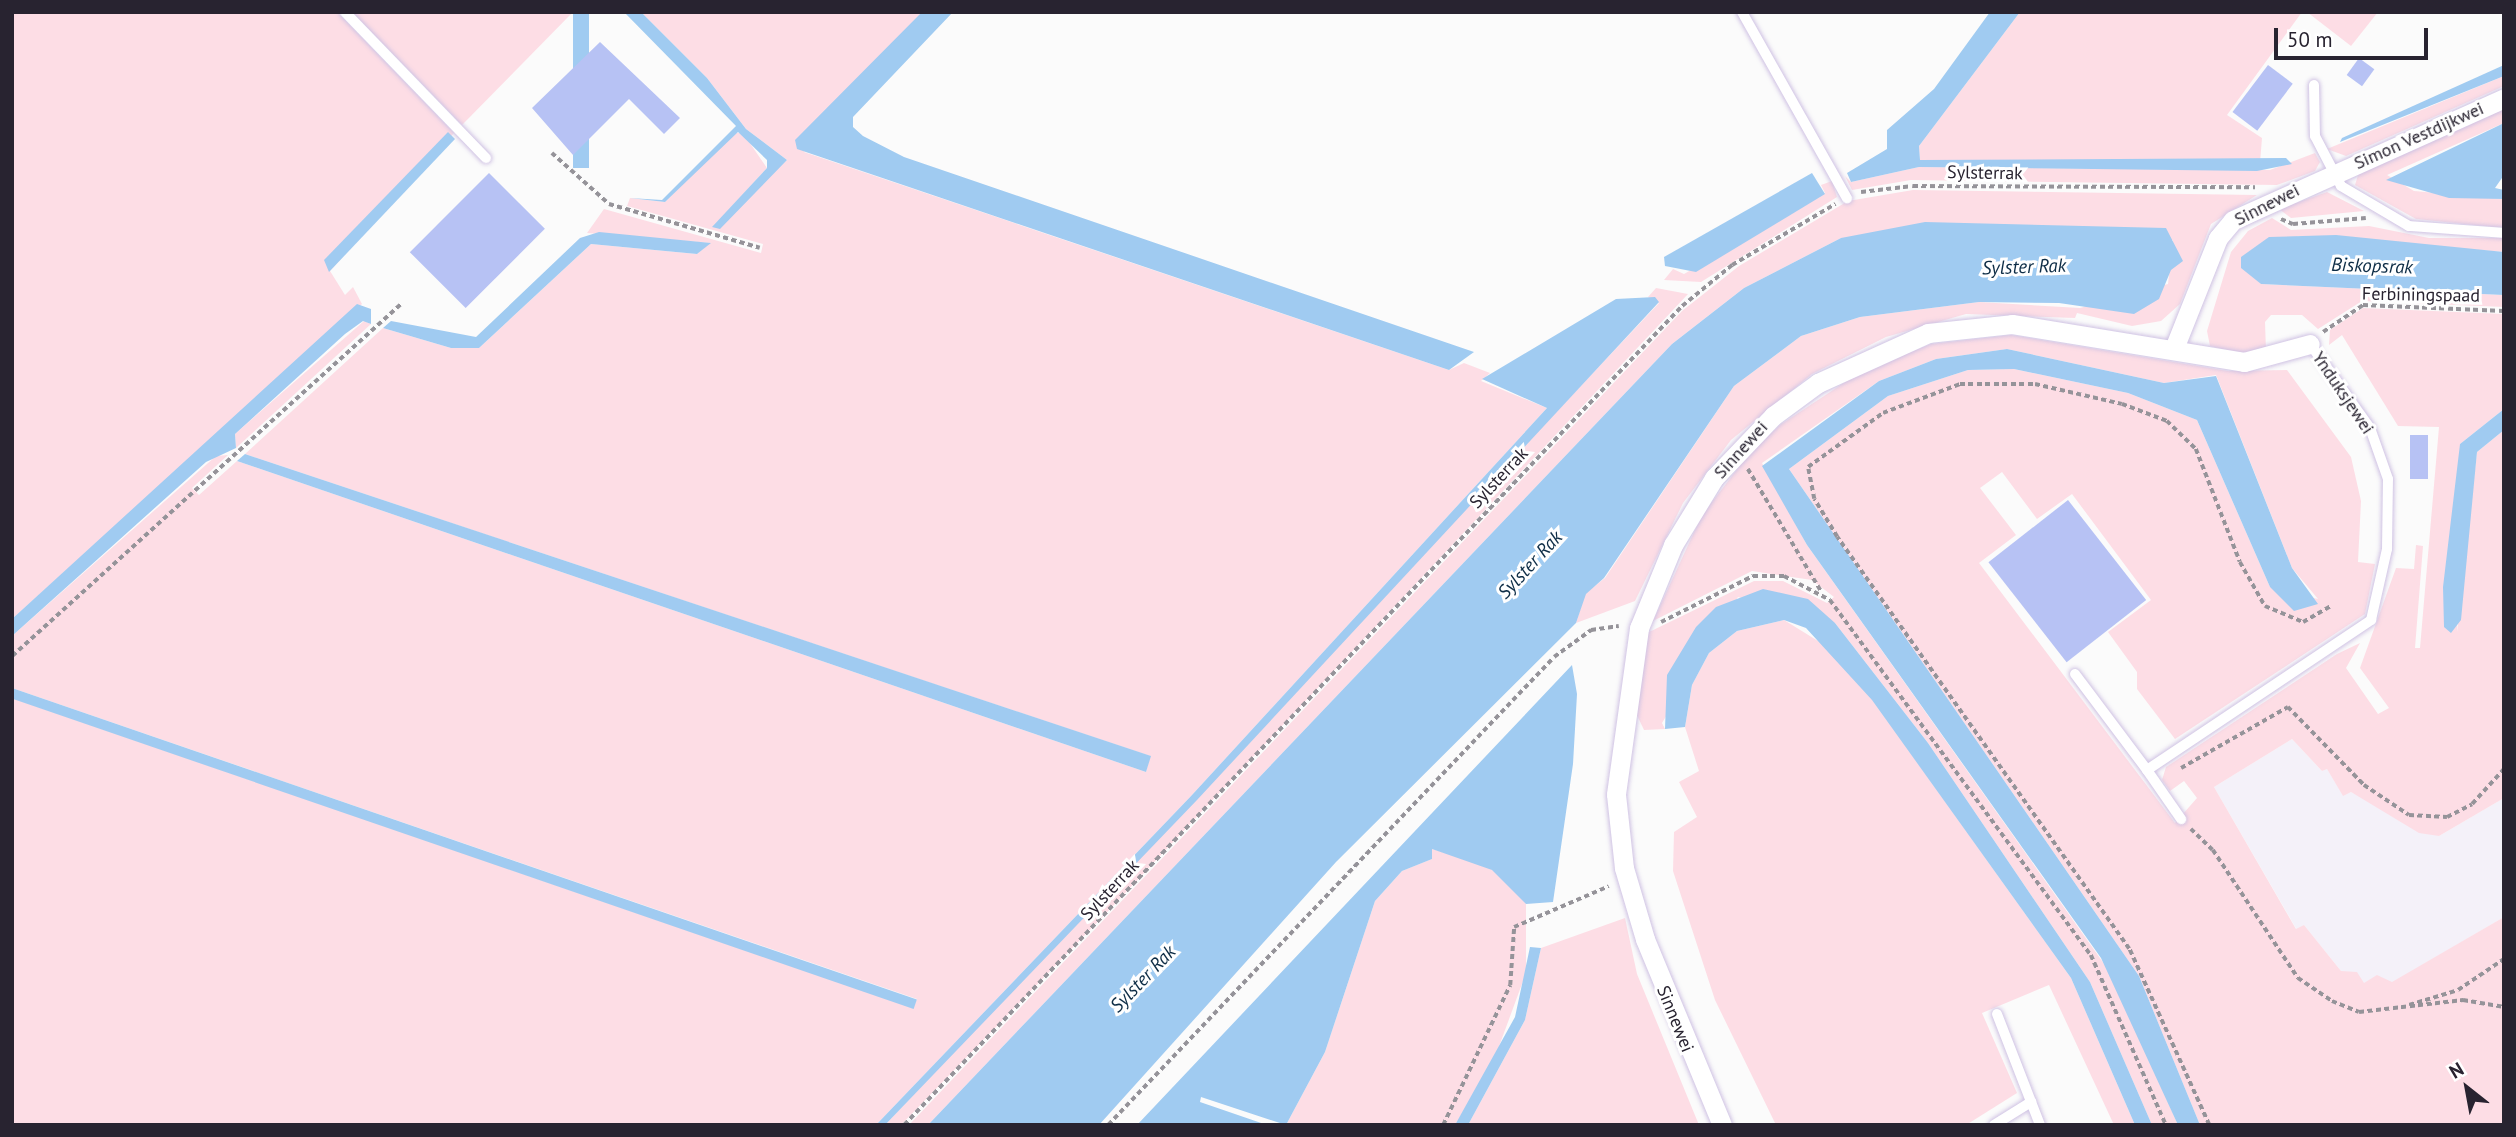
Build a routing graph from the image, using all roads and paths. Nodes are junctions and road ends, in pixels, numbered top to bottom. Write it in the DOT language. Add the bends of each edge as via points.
graph roads {
  1 [pos="345,12"];
  2 [pos="1742,12"];
  3 [pos="2315,85"];
  4 [pos="2504,98"];
  5 [pos="552,153"];
  6 [pos="486,158"];
  7 [pos="2334,174"];
  8 [pos="1847,198"];
  9 [pos="2270,200"];
  10 [pos="2387,216"];
  11 [pos="2504,233"];
  12 [pos="760,248"];
  13 [pos="402,303"];
  14 [pos="2504,311"];
  15 [pos="2310,344"];
  16 [pos="2175,346"];
  17 [pos="1740,447"];
  18 [pos="1825,596"];
  19 [pos="2331,606"];
  20 [pos="1639,628"];
  21 [pos="12,656"];
  22 [pos="2075,674"];
  23 [pos="2504,769"];
  24 [pos="2147,770"];
  25 [pos="2155,782"];
  26 [pos="2181,819"];
  27 [pos="1626,876"];
  28 [pos="2504,959"];
  29 [pos="2504,1007"];
  30 [pos="2396,1009"];
  31 [pos="1997,1014"];
  32 [pos="2031,1102"];
  33 [pos="904,1125"];
  34 [pos="1108,1125"];
  35 [pos="1443,1125"];
  36 [pos="1722,1125"];
  37 [pos="1994,1125"];
  38 [pos="2040,1125"];
  39 [pos="2166,1125"];
  40 [pos="2209,1125"];
  1 -- 6 [label="lane"];
  2 -- 8 [label="lane"];
  3 -- 7 [label="lane" via="2315,136"];
  4 -- 7 [label="street, Simon Vestdijkwei"];
  5 -- 12 [label="path" via="609,204"];
  7 -- 9 [label="street, Sinnewei"];
  7 -- 10 [label="lane"];
  8 -- 9 [label="path, Sylsterrak" via="1894,186 2241,186 2261,188"];
  8 -- 33 [label="path, Sylsterrak" via="1732,265 1682,306"];
  9 -- 10 [label="path, Sylsterrak" via="2288,224"];
  9 -- 16 [label="street, Sinnewei" via="2225,228"];
  10 -- 11 [label="lane" via="2430,231"];
  13 -- 21 [label="path"];
  14 -- 15 [label="path, Ferbiningspaad" via="2357,306"];
  15 -- 16 [label="street, Ynduksjewei" via="2245,362"];
  15 -- 24 [label="lane, Ynduksjewei" via="2370,428 2388,479 2387,549 2371,620"];
  16 -- 17 [label="street, Sinnewei" via="2012,324 1928,333 1818,383"];
  17 -- 18 [label="path" via="1768,507"];
  17 -- 20 [label="street, Sinnewei" via="1673,545"];
  18 -- 20 [label="path" via="1784,576 1753,576 1676,618"];
  18 -- 39 [label="path" via="2091,955"];
  19 -- 40 [label="path" via="2303,622 2265,606 2235,551 2196,449 2167,421 2122,404 2035,384 1960,384 1883,413 1808,467 1814,499 1837,537 2129,949"];
  20 -- 27 [label="street, Sinnewei" via="1616,794"];
  20 -- 34 [label="path" via="1591,630 1554,657"];
  22 -- 24 [label="lane"];
  23 -- 25 [label="path" via="2472,804 2447,817 2409,815 2364,785 2288,707"];
  24 -- 25 [label="lane"];
  25 -- 26 [label="lane"];
  26 -- 30 [label="path" via="2213,850 2298,978 2359,1012"];
  27 -- 35 [label="path" via="1514,927 1510,985"];
  27 -- 36 [label="street, Sinnewei" via="1666,999"];
  28 -- 30 [label="path" via="2458,990"];
  29 -- 30 [label="path" via="2463,1000"];
  31 -- 32 [label="lane"];
  32 -- 37 [label="lane"];
  32 -- 38 [label="lane"];
}
